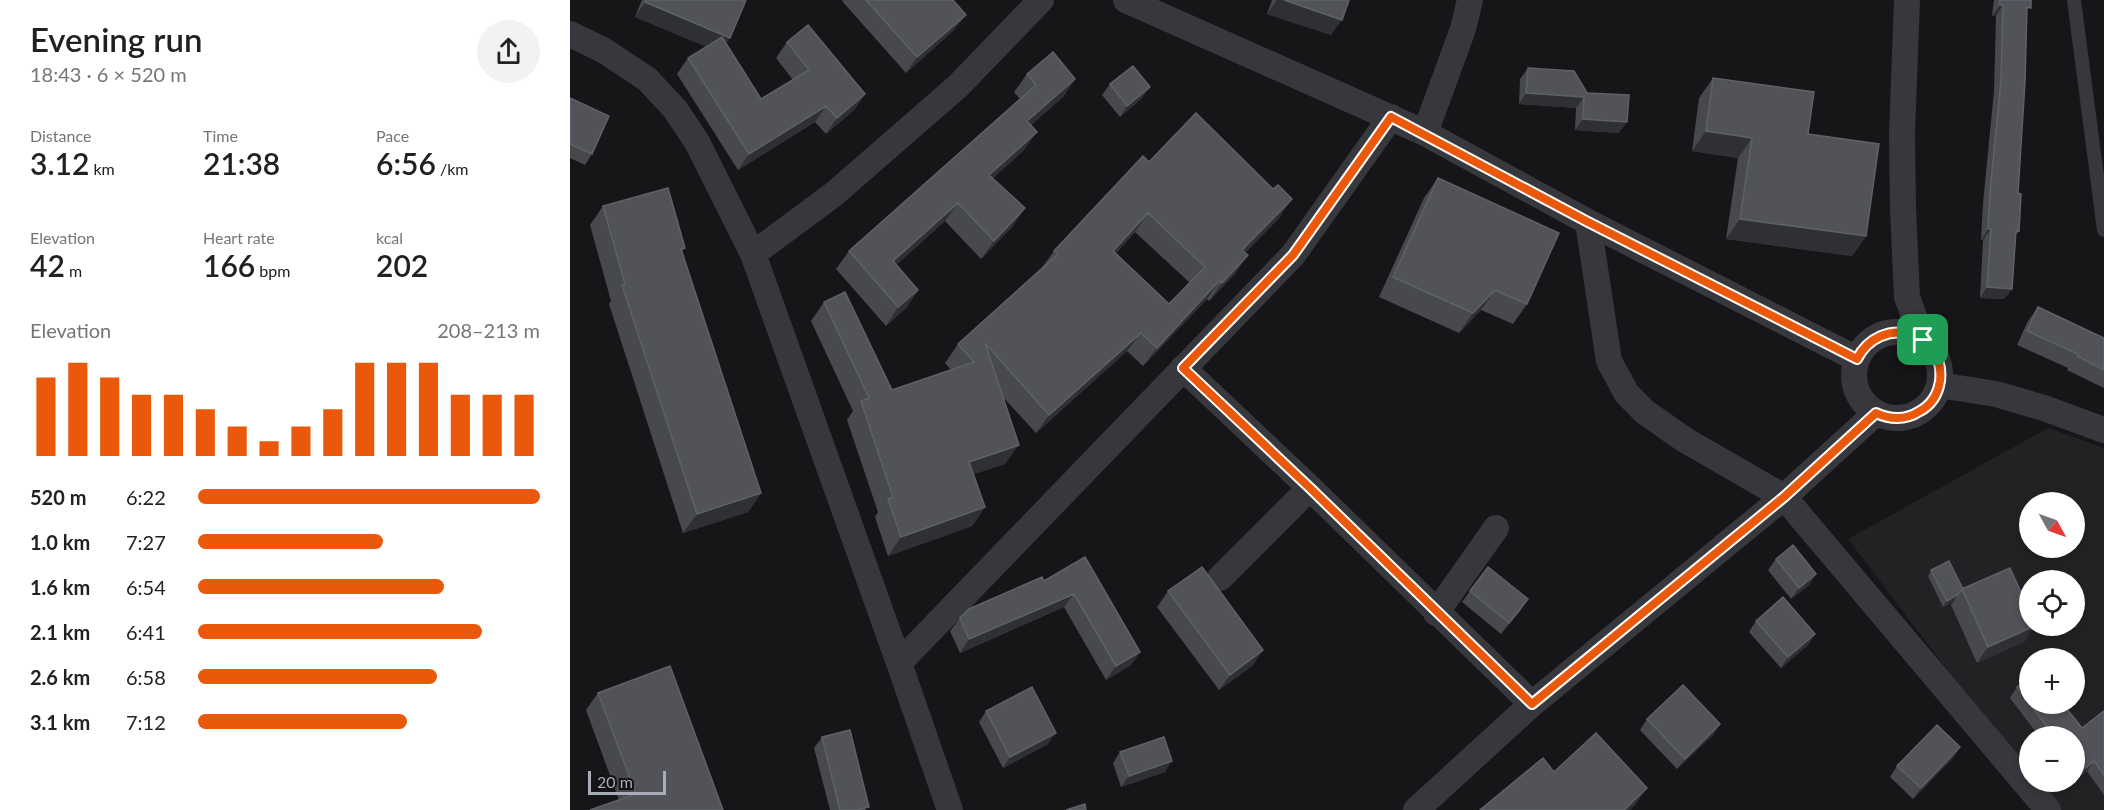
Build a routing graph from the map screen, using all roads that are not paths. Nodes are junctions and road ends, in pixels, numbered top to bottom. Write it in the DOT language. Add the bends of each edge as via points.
graph roads {
  1 [pos="1041,0"];
  2 [pos="1126,0"];
  3 [pos="1470,0"];
  4 [pos="1907,0"];
  5 [pos="2074,0"];
  6 [pos="570,34"];
  7 [pos="1391,117"];
  8 [pos="1425,133"];
  9 [pos="1588,222"];
  10 [pos="2104,230"];
  11 [pos="753,254"];
  12 [pos="1923,340"];
  13 [pos="1857,359"];
  14 [pos="1183,368"];
  15 [pos="1939,386"];
  16 [pos="1876,413"];
  17 [pos="2104,430"];
  18 [pos="1310,488"];
  19 [pos="1784,497"];
  20 [pos="1496,528"];
  21 [pos="1220,578"];
  22 [pos="1436,613"];
  23 [pos="899,663"];
  24 [pos="1532,704"];
  25 [pos="950,810"];
  26 [pos="1416,810"];
  27 [pos="2048,810"];
  1 -- 11 [label="street" via="958,86 834,194"];
  2 -- 7 [label="street"];
  3 -- 8 [label="street"];
  4 -- 12 [label="street" via="1902,133 1907,297"];
  5 -- 10 [label="lane"];
  6 -- 11 [label="street" via="603,50 646,79 675,109 697,142"];
  7 -- 8 [label="street"];
  7 -- 14 [label="street" via="1293,255"];
  8 -- 9 [label="street"];
  9 -- 13 [label="street"];
  9 -- 19 [label="street" via="1609,362 1627,394 1659,423"];
  11 -- 23 [label="street"];
  12 -- 13 [label="street" via="1909,333 1888,333 1869,342"];
  12 -- 15 [label="street" via="1938,361"];
  13 -- 16 [label="street" via="1856,390 1864,404"];
  14 -- 18 [label="street"];
  14 -- 23 [label="street"];
  15 -- 16 [label="street" via="1931,402 1917,413 1900,419"];
  15 -- 17 [label="street" via="1996,394"];
  16 -- 19 [label="street"];
  18 -- 21 [label="street"];
  18 -- 22 [label="street"];
  19 -- 24 [label="street"];
  19 -- 27 [label="street"];
  20 -- 22 [label="street"];
  22 -- 24 [label="street"];
  23 -- 25 [label="street"];
  24 -- 26 [label="street"];
}
